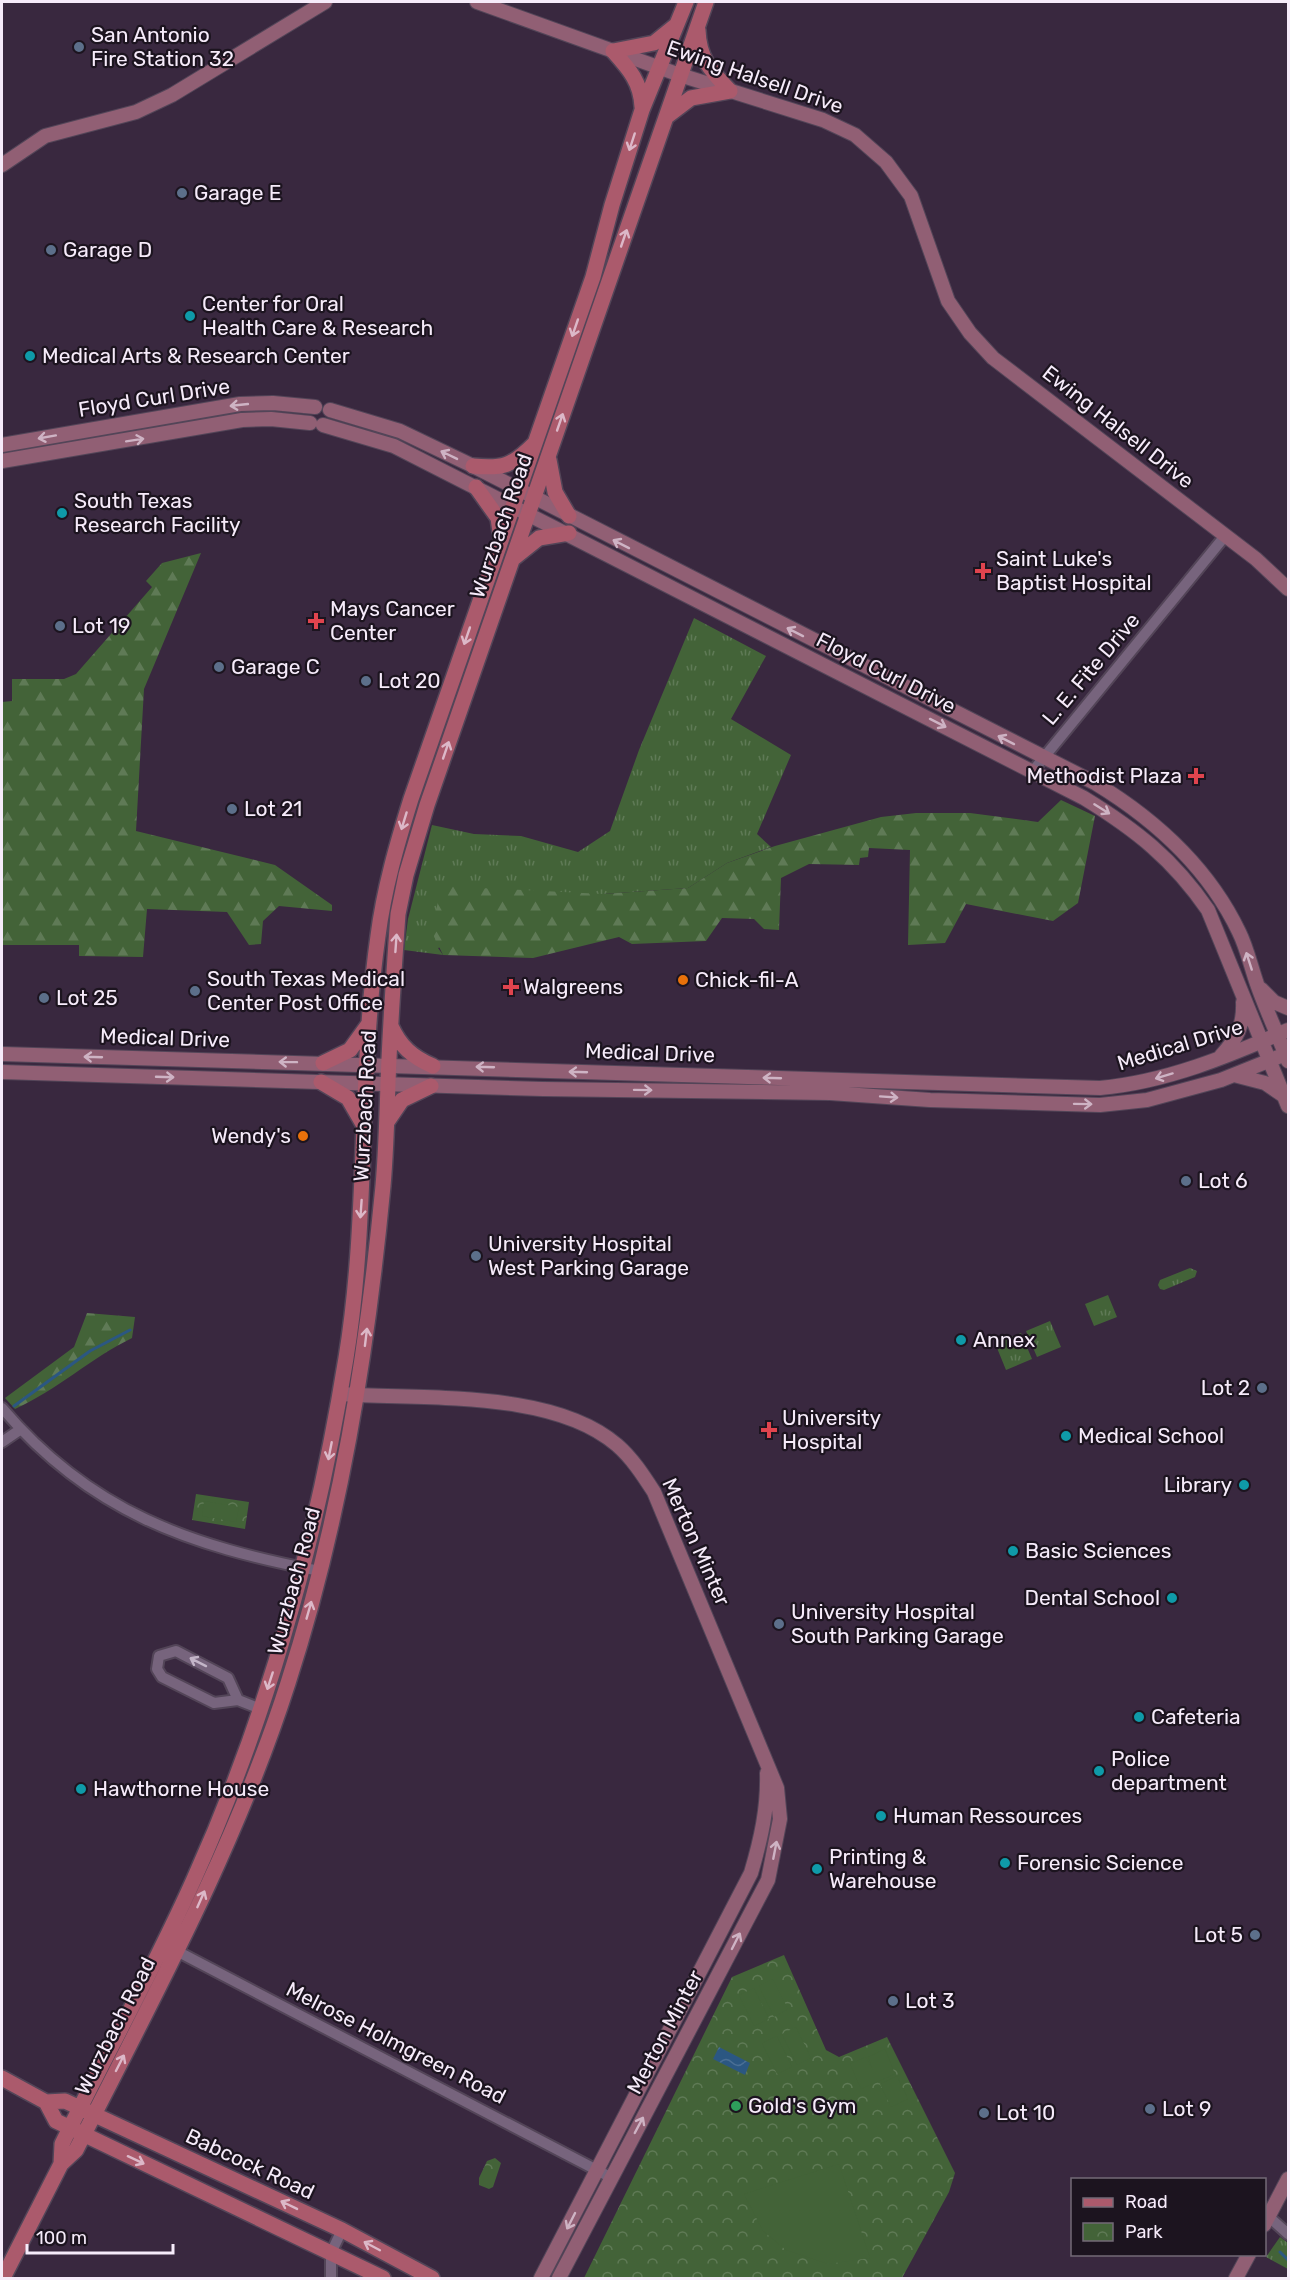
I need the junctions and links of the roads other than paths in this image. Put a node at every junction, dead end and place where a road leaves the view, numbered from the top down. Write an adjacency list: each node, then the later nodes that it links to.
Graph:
1 (323, 2): 13 (street)
2 (477, 2): 7 (street, Ewing Halsell Drive)
3 (686, 2): 5 (main road, Wurzbach Road)
4 (706, 2): 6 (main road, Wurzbach Road)
5 (679, 22): 7 (main road); 8 (main road, Wurzbach Road)
6 (698, 23): 9 (main road, Wurzbach Road); 10 (main road)
7 (613, 51): 8 (street, Ewing Halsell Drive); 11 (main road)
8 (660, 68): 9 (street, Ewing Halsell Drive); 11 (main road, Wurzbach Road)
9 (680, 75): 10 (street, Ewing Halsell Drive); 12 (main road, Wurzbach Road)
10 (730, 91): 12 (main road); 30 (street, Ewing Halsell Drive)
11 (642, 110): 19 (main road, Wurzbach Road, one-way to 19)
12 (666, 117): 22 (main road, Wurzbach Road, one-way to 12)
13 (2, 165)
14 (273, 403): 15 (street, Floyd Curl Drive); 17 (street); 18 (street, Floyd Curl Drive, one-way to 18)
15 (315, 407)
16 (330, 410): 24 (street, Floyd Curl Drive, one-way to 16)
17 (271, 419): 21 (street, Floyd Curl Drive, one-way to 17); 25 (street, Floyd Curl Drive)
18 (75, 432): 20 (street, Floyd Curl Drive, one-way to 20); 21 (street)
19 (536, 442): 24 (main road); 26 (main road, Wurzbach Road)
20 (2, 445)
21 (77, 449): 23 (street, Floyd Curl Drive)
22 (549, 453): 26 (main road, Wurzbach Road); 28 (main road)
23 (2, 461)
24 (473, 466): 26 (street, Floyd Curl Drive)
25 (476, 487): 27 (street, Floyd Curl Drive); 31 (main road)
26 (527, 494): 27 (main road, Wurzbach Road); 28 (street, Floyd Curl Drive)
27 (521, 510): 29 (street, Floyd Curl Drive); 31 (main road, Wurzbach Road); 32 (main road, Wurzbach Road)
28 (569, 516): 34 (street, Floyd Curl Drive, one-way to 28)
29 (569, 533): 32 (main road); 35 (street, Floyd Curl Drive, one-way to 35)
30 (1225, 536): 33 (street, Ewing Halsell Drive); 34 (street, L. E. Fite Drive)
31 (501, 542): 41 (main road, Wurzbach Road, one-way to 41)
32 (512, 560): 42 (main road, Wurzbach Road, one-way to 32)
33 (1288, 589)
34 (1042, 758): 35 (street, L. E. Fite Drive); 36 (street, Floyd Curl Drive)
35 (1032, 772): 37 (street, Floyd Curl Drive, one-way to 37)
36 (1149, 819): 37 (street); 38 (street, Floyd Curl Drive, one-way to 36)
37 (1137, 832): 39 (street, Floyd Curl Drive)
38 (1257, 986): 40 (street); 43 (street, Floyd Curl Drive)
39 (1243, 993): 44 (street, Floyd Curl Drive); 47 (street)
40 (1288, 1008)
41 (369, 1023): 49 (main road); 50 (main road, Wurzbach Road)
42 (390, 1025): 51 (main road, Wurzbach Road); 52 (main road)
43 (1283, 1032): 44 (street, Medical Drive); 46 (street, Floyd Curl Drive)
44 (1263, 1042): 47 (street, Medical Drive); 48 (street, Floyd Curl Drive)
45 (2, 1054): 49 (street, Medical Drive, one-way to 45)
46 (1288, 1056): 48 (street, Medical Drive)
47 (1220, 1058): 58 (street, Medical Drive, one-way to 58)
48 (1271, 1061): 54 (street, Medical Drive); 61 (street, Floyd Curl Drive)
49 (323, 1063): 50 (street, Medical Drive)
50 (367, 1064): 51 (street, Medical Drive); 56 (main road, Wurzbach Road)
51 (389, 1065): 52 (street, Medical Drive); 57 (main road, Wurzbach Road)
52 (433, 1066): 58 (street, Medical Drive, one-way to 52)
53 (2, 1071): 55 (street, Medical Drive, one-way to 55)
54 (1234, 1075): 60 (street, Medical Drive, one-way to 54); 61 (street)
55 (321, 1082): 56 (street, Medical Drive); 63 (main road)
56 (367, 1084): 57 (street, Medical Drive); 63 (main road, Wurzbach Road)
57 (388, 1085): 59 (street, Medical Drive); 62 (main road, Wurzbach Road)
58 (989, 1085): 60 (street)
59 (431, 1086): 60 (street, Medical Drive, one-way to 60); 62 (main road)
60 (988, 1101)
61 (1287, 1101)
62 (387, 1122): 65 (main road, Wurzbach Road, one-way to 62)
63 (365, 1129): 64 (main road, Wurzbach Road, one-way to 64)
64 (340, 1394): 65 (street, Merton Minter); 69 (main road, Wurzbach Road, one-way to 69)
65 (357, 1395): 70 (main road, Wurzbach Road); 73 (street, Merton Minter)
66 (2, 1408): 67 (street)
67 (21, 1429): 68 (street); 69 (street)
68 (2, 1442)
69 (304, 1568): 70 (street); 72 (main road, Wurzbach Road, one-way to 72)
70 (320, 1571): 75 (main road, Wurzbach Road, one-way to 70)
71 (238, 1700): 71 (street, one-way to 71); 72 (street)
72 (261, 1708): 74 (main road, Wurzbach Road)
73 (766, 1762): 80 (street, Merton Minter); 81 (street, Merton Minter, one-way to 73)
74 (162, 1944): 75 (street, Melrose Holmgreen Road); 78 (main road, Wurzbach Road)
75 (177, 1952): 78 (main road, Wurzbach Road, one-way to 75); 80 (street, Melrose Holmgreen Road)
76 (2, 2078): 77 (main road, Babcock Road)
77 (46, 2102): 78 (main road, Babcock Road); 79 (main road, Babcock Road)
78 (87, 2111): 79 (main road, Wurzbach Road); 84 (main road, Babcock Road, one-way to 78)
79 (76, 2131): 86 (main road, Babcock Road, one-way to 86); 88 (main road, Wurzbach Road)
80 (598, 2169): 81 (street, Melrose Holmgreen Road); 92 (street, Merton Minter, one-way to 92)
81 (612, 2178): 93 (street, Merton Minter)
82 (1288, 2179): 83 (street)
83 (1267, 2221): 85 (street)
84 (342, 2230): 86 (street); 91 (main road, Babcock Road, one-way to 84)
85 (1288, 2234)
86 (331, 2253): 89 (street); 90 (main road, Babcock Road)
87 (1248, 2256): 94 (street)
88 (3, 2278)
89 (331, 2278)
90 (383, 2278)
91 (432, 2278)
92 (541, 2278)
93 (559, 2278)
94 (1236, 2278)

